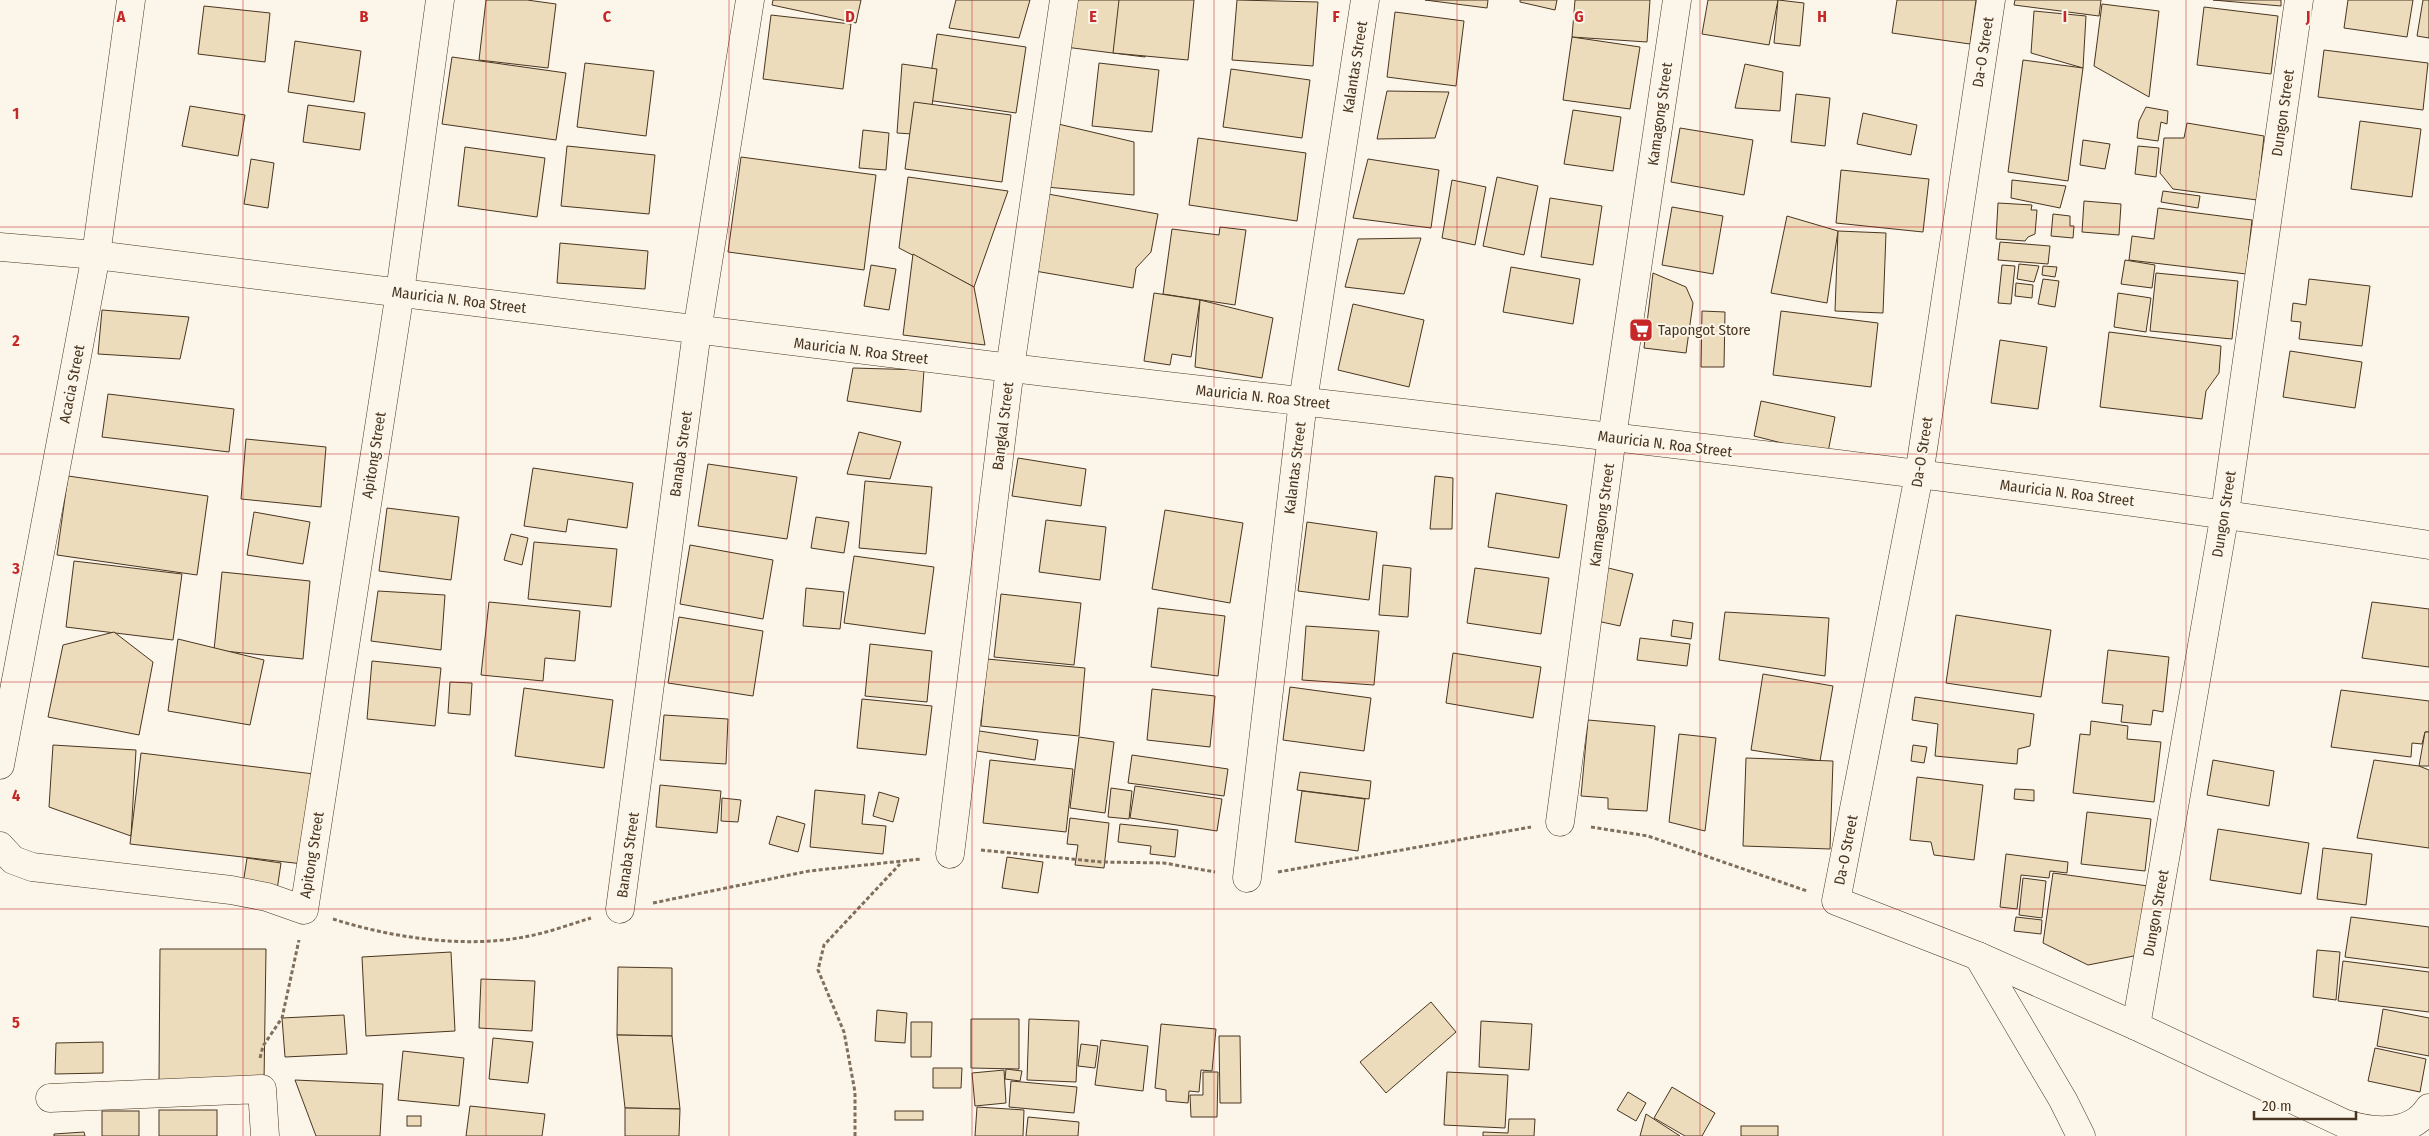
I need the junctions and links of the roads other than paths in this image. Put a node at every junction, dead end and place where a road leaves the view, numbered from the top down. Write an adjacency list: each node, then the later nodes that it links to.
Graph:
1 (131, 0): 10 (street, Acacia Street)
2 (440, 0): 11 (street, Apitong Street)
3 (750, 0): 12 (street, Banaba Street)
4 (1064, 0): 13 (street, Bangkal Street)
5 (1365, 0): 14 (street, Kalantas Street)
6 (1677, 0): 15 (street, Kamagong Street)
7 (1991, 0): 16 (street, Da-O Street)
8 (2299, 0): 17 (street, Dungon Street)
9 (0, 247): 10 (street, Mauricia N. Roa Street)
10 (96, 255): 11 (street, Mauricia N. Roa Street); 19 (street, Acacia Street)
11 (400, 292): 12 (street, Mauricia N. Roa Street); 21 (street, Apitong Street)
12 (697, 331): 13 (street, Mauricia N. Roa Street); 24 (street, Banaba Street)
13 (1010, 368): 14 (street, Mauricia N. Roa Street); 22 (street, Bangkal Street)
14 (1303, 401): 15 (street, Mauricia N. Roa Street); 23 (street, Kalantas Street)
15 (1612, 437): 16 (street, Mauricia N. Roa Street); 20 (street, Kamagong Street)
16 (1919, 475): 17 (street, Mauricia N. Roa Street); 25 (street, Da-O Street)
17 (2225, 513): 18 (street, Mauricia N. Roa Street); 26 (street, Dungon Street)
18 (2429, 544)
19 (0, 765)
20 (1560, 822)
21 (0, 846)
22 (950, 854)
23 (1247, 878)
24 (620, 909)
25 (1978, 956): 26 (street); 30 (street)
26 (2136, 1026): 28 (street)
27 (50, 1098): 29 (street)
28 (2429, 1108)
29 (265, 1136)
30 (2081, 1136)

